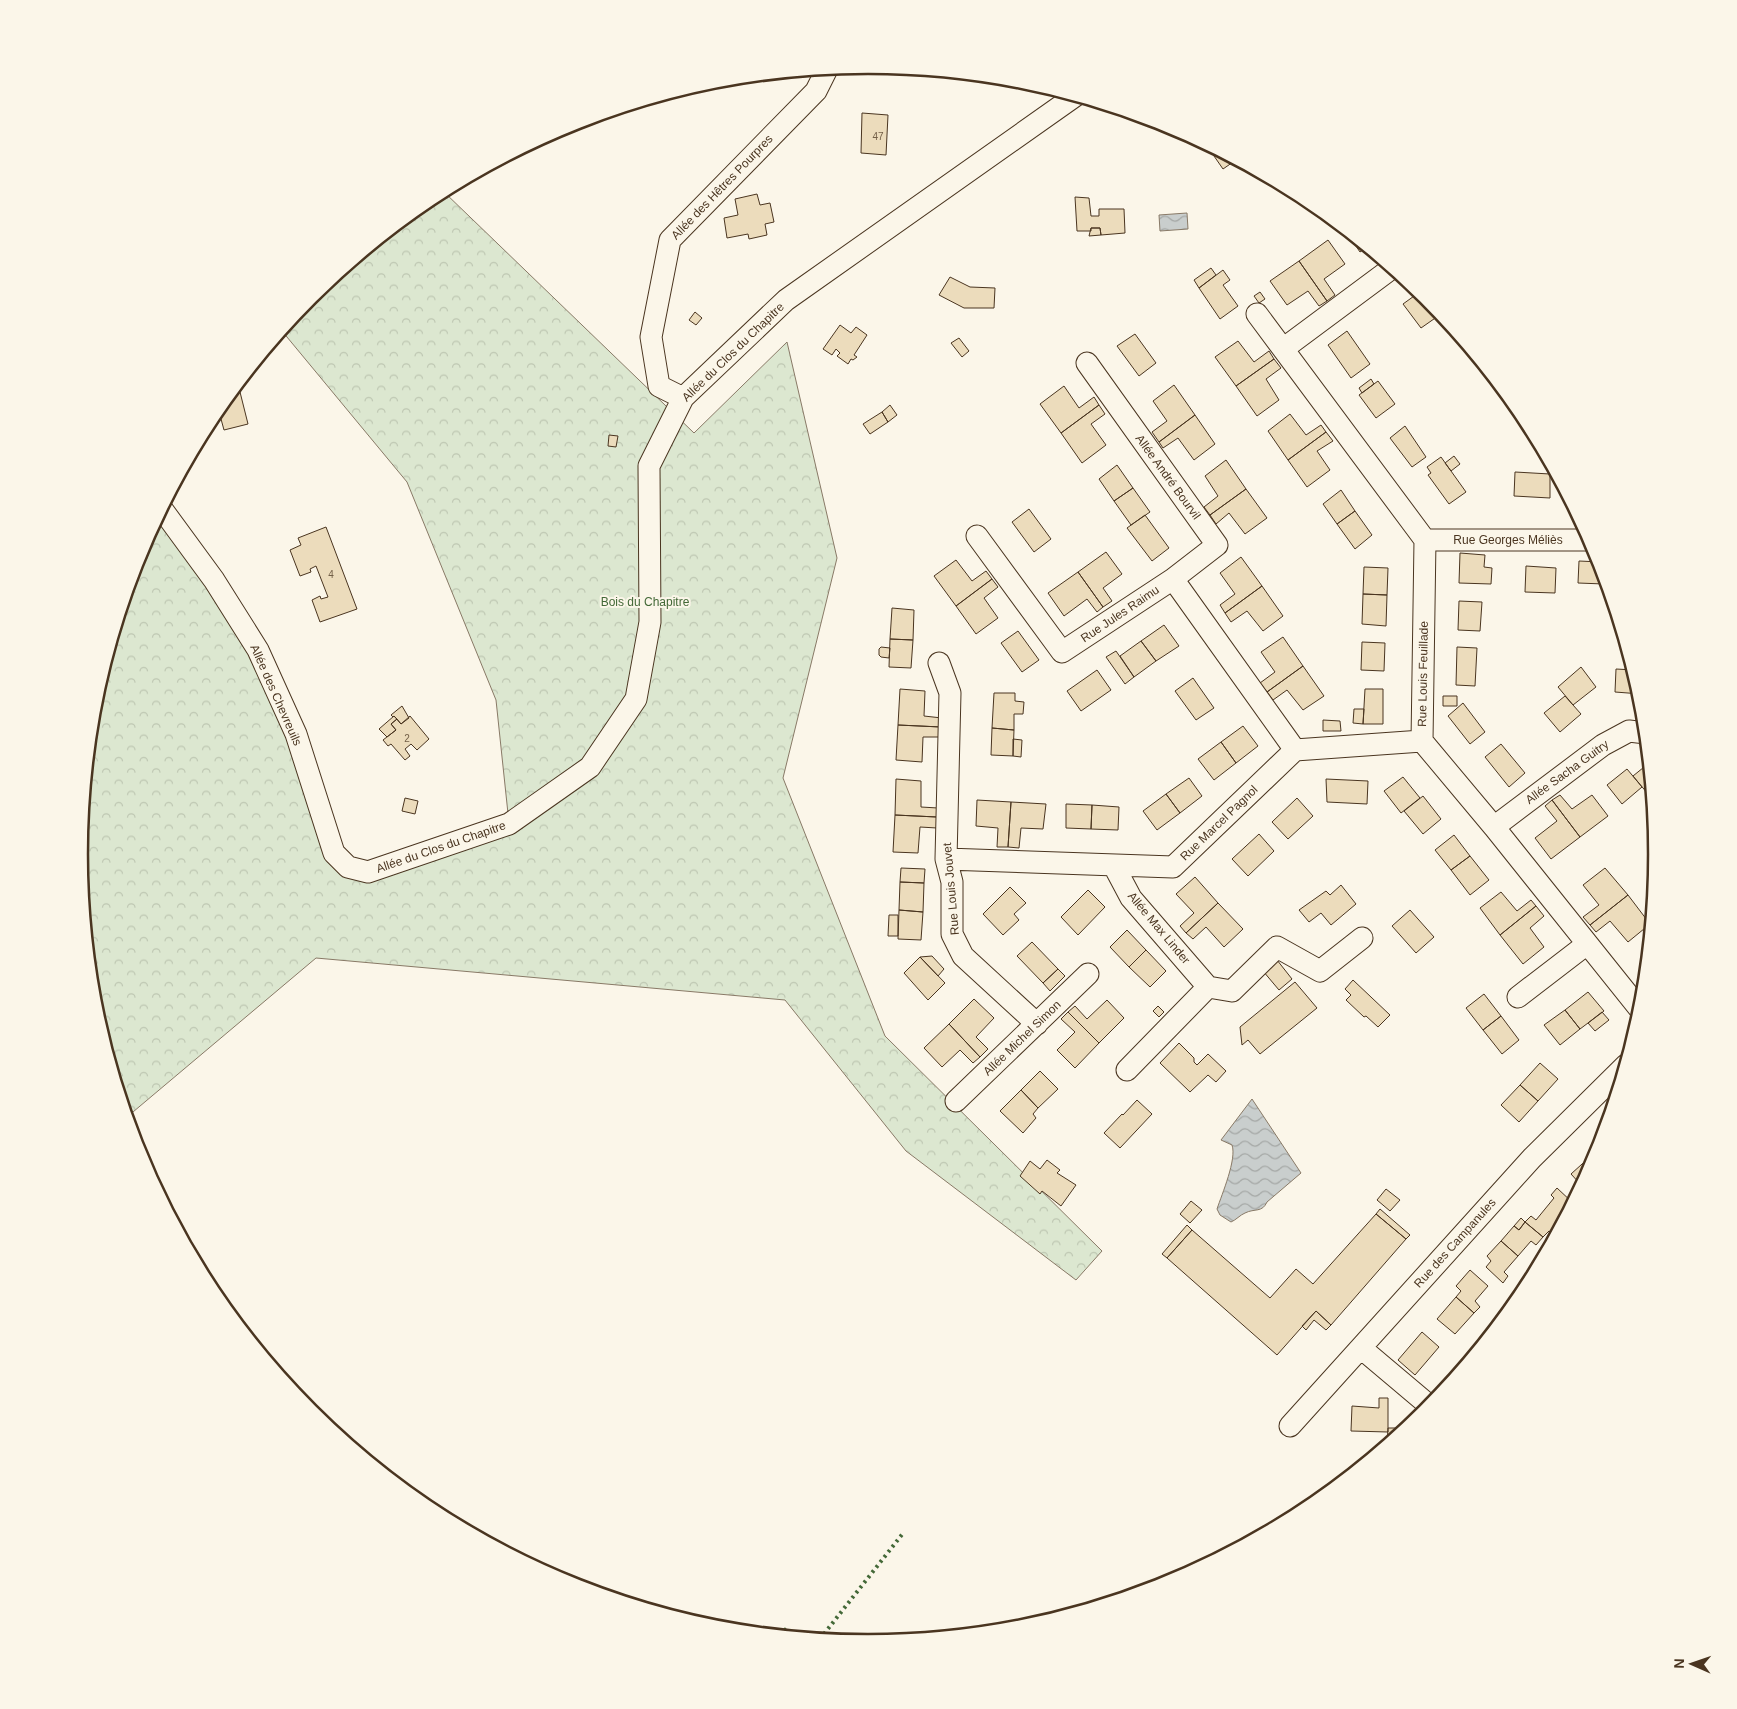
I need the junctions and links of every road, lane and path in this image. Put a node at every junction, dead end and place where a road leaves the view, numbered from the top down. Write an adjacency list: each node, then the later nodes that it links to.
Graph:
1 (824, 75): 7 (street, Allée des Hêtres Pourpres)
2 (1070, 100): 7 (street, Allée du Clos du Chapitre)
3 (1387, 272): 5 (street)
4 (1257, 314): 5 (street)
5 (1283, 349): 10 (street)
6 (1087, 363): 12 (street, Allée André Bourvil)
7 (683, 398): 20 (street, Allée du Clos du Chapitre)
8 (166, 514): 20 (street, Allée des Chevreuils)
9 (977, 536): 12 (street, Rue Jules Raimu)
10 (1425, 540): 11 (street, Rue Georges Méliès); 15 (street, Rue Louis Feuillade)
11 (1583, 540)
12 (1173, 579): 16 (street, Rue Jules Raimu)
13 (939, 663): 18 (street, Rue Louis Jouvet)
14 (1639, 732): 17 (street, Allée Sacha Guitry)
15 (1422, 741): 16 (street); 17 (street, Rue Louis Feuillade)
16 (1295, 750): 19 (street, Rue Marcel Pagnol)
17 (1494, 827): 22 (street, Rue Louis Feuillade)
18 (946, 859): 19 (street, Rue Marcel Pagnol); 27 (street, Rue Louis Jouvet)
19 (1114, 866): 24 (street, Allée Max Linder)
20 (348, 867)
21 (1362, 938): 24 (street)
22 (1587, 944): 25 (street); 26 (street, Rue Louis Feuillade)
23 (1088, 974): 27 (street, Allée Michel Simon)
24 (1208, 987): 28 (street)
25 (1518, 997)
26 (1635, 1003)
27 (1037, 1024): 30 (street, Allée Michel Simon)
28 (1127, 1070)
29 (1618, 1073): 31 (street, Rue des Campanules)
30 (956, 1101)
31 (1361, 1348): 32 (street); 33 (street, Rue des Campanules)
32 (1425, 1402)
33 (1290, 1426)

